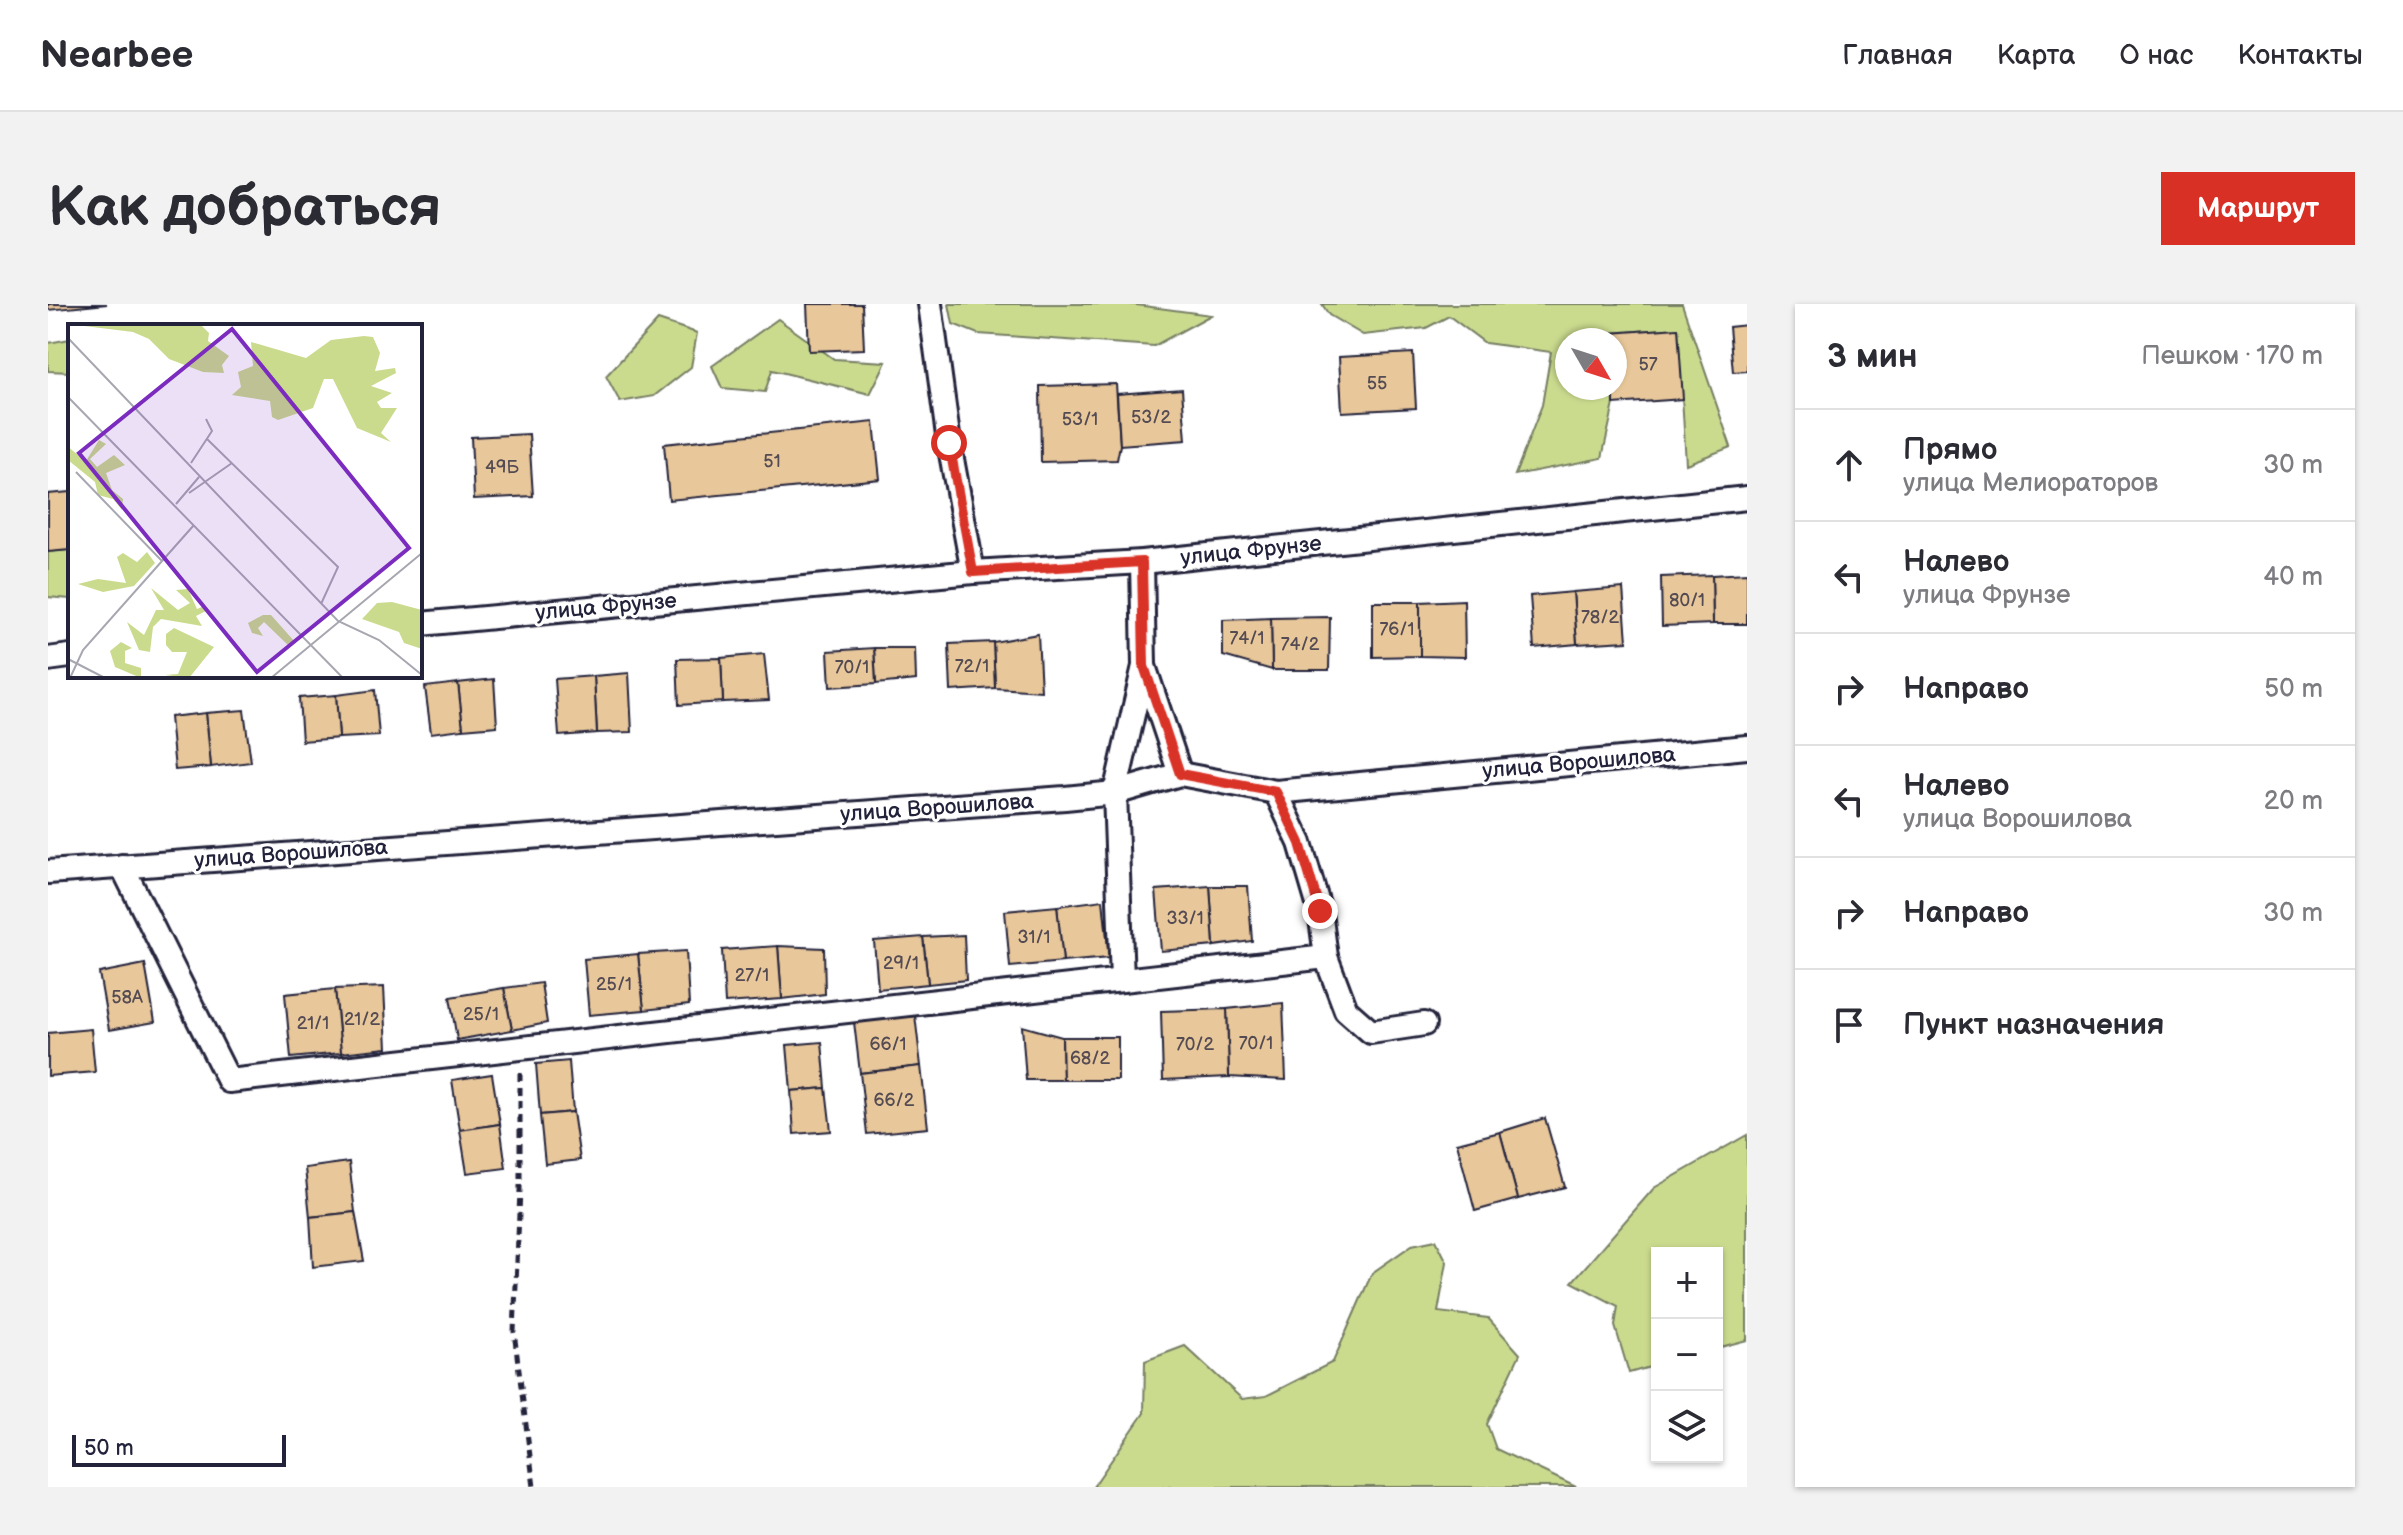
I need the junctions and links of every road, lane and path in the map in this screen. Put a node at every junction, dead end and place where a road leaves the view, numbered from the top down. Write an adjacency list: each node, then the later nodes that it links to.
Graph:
1 (930, 304): 4 (street)
2 (1747, 498): 3 (street, улица Фрунзе)
3 (1142, 562): 4 (street, улица Фрунзе); 8 (street)
4 (973, 572): 5 (street, улица Фрунзе)
5 (422, 624)
6 (68, 656): 7 (street)
7 (48, 659)
8 (1144, 666): 10 (street); 12 (street)
9 (1747, 747): 11 (street, улица Ворошилова)
10 (1180, 774): 11 (street, улица Ворошилова); 12 (street, улица Ворошилова)
11 (1276, 792): 15 (street)
12 (1115, 793): 13 (street, улица Ворошилова); 16 (street)
13 (122, 866): 14 (street, улица Ворошилова); 18 (street)
14 (48, 872)
15 (1326, 957): 16 (street); 17 (street)
16 (1122, 980): 18 (street)
17 (1424, 1024)
18 (520, 1048): 19 (path)
19 (534, 1487)

